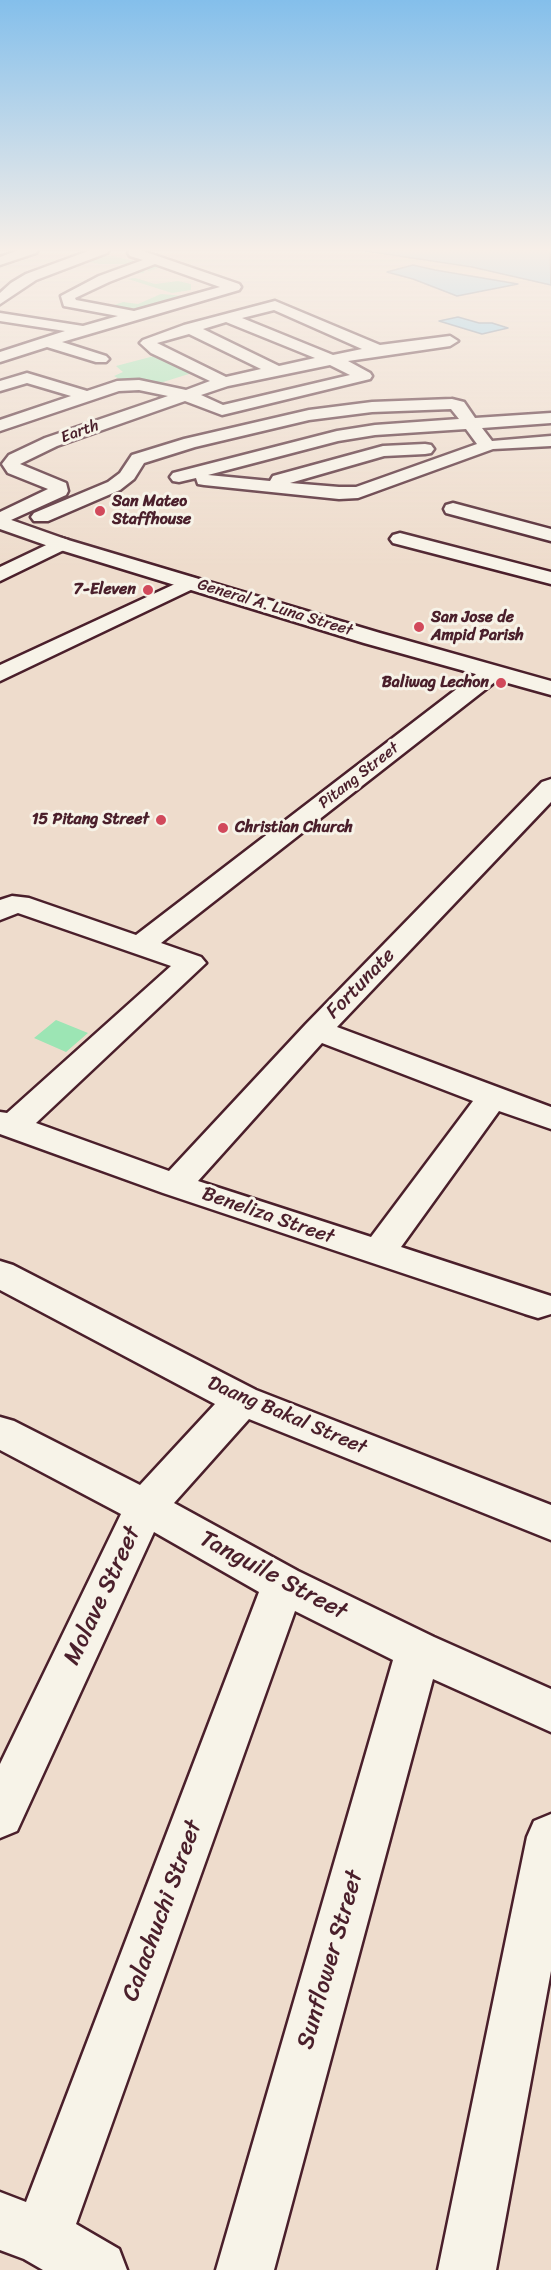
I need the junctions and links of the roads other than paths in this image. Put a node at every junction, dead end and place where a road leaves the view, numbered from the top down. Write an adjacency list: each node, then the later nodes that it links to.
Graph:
1 (91, 356): 6 (street)
2 (169, 356): 9 (street)
3 (246, 356): 8 (street)
4 (318, 356): 7 (street)
5 (352, 356): 7 (street, Earth)
6 (101, 359)
7 (330, 361): 8 (street, Earth); 10 (street)
8 (277, 371): 9 (street, Earth)
9 (224, 382): 10 (street, Earth)
10 (183, 394): 12 (street); 18 (street, Earth)
11 (7, 395): 12 (street); 13 (street)
12 (87, 396): 13 (street)
13 (47, 409): 16 (street)
14 (551, 418): 15 (street)
15 (470, 424): 19 (street); 20 (street); 21 (street)
16 (0, 425): 18 (street)
17 (551, 441): 19 (street)
18 (51, 442): 24 (street, Earth)
19 (487, 446): 22 (street); 22 (street)
20 (128, 475): 21 (street); 24 (street)
21 (178, 477): 22 (street)
22 (263, 484)
23 (453, 509): 25 (street)
24 (5, 522): 27 (street, General A. Luna Street)
25 (551, 535)
26 (400, 539): 29 (street)
27 (61, 543): 28 (street); 30 (street, General A. Luna Street)
28 (0, 575)
29 (551, 578)
30 (190, 583): 31 (street, General A. Luna Street); 32 (street)
31 (492, 673): 33 (street, General A. Luna Street); 36 (street, Pitang Street)
32 (0, 674)
33 (551, 688)
34 (551, 787): 37 (street, Fortunate)
35 (0, 912): 36 (street)
36 (141, 945): 40 (street)
37 (317, 1030): 38 (street); 41 (street, Fortunate)
38 (493, 1096): 39 (street); 42 (street)
39 (551, 1119)
40 (6, 1124): 41 (street, Beneliza Street)
41 (175, 1185): 42 (street, Beneliza Street)
42 (378, 1253): 44 (street, Beneliza Street)
43 (0, 1274): 45 (street, Daang Bakal Street)
44 (538, 1305)
45 (242, 1400): 47 (street, Molave Street); 48 (street, Daang Bakal Street)
46 (3, 1441): 47 (street, Tanguile Street)
47 (146, 1507): 49 (street, Tanguile Street); 52 (street, Molave Street)
48 (551, 1523)
49 (283, 1584): 50 (street, Tanguile Street); 54 (street, Calachuchi Street)
50 (418, 1651): 51 (street, Tanguile Street); 56 (street, Sunflower Street)
51 (551, 1711)
52 (0, 1815)
53 (551, 1837): 57 (street)
54 (21, 2229): 55 (street)
55 (98, 2270)
56 (245, 2270)
57 (467, 2270)

